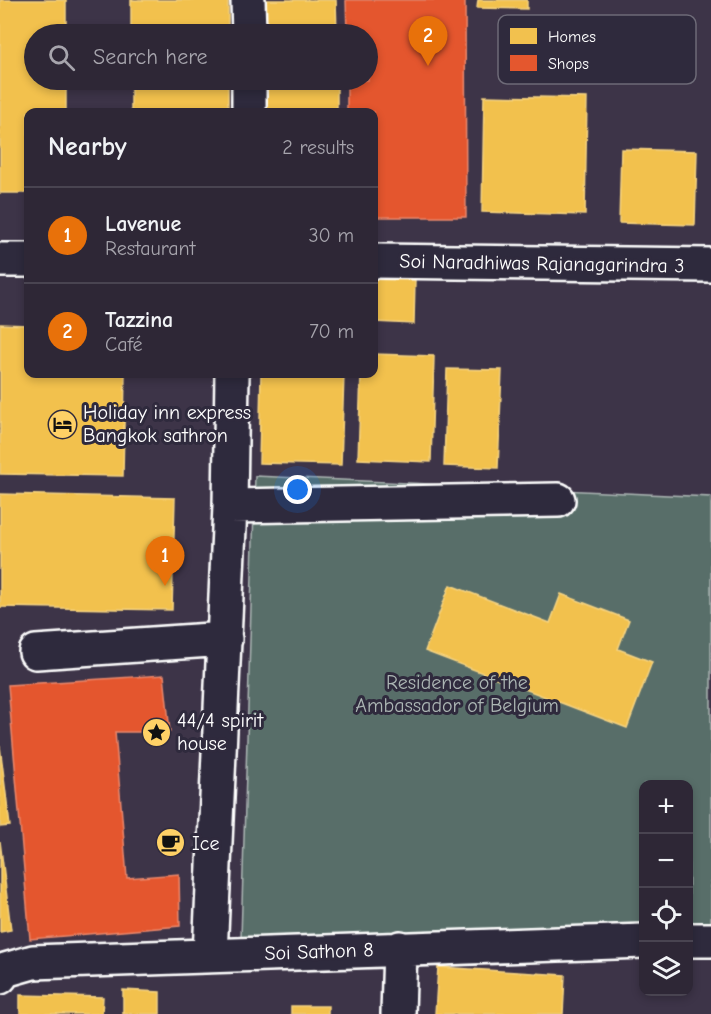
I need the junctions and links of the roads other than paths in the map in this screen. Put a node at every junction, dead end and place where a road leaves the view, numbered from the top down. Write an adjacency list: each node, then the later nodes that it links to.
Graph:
1 (248, 0): 2 (street)
2 (249, 24)
3 (249, 90): 4 (street)
4 (249, 108)
5 (0, 260): 6 (street)
6 (24, 260)
7 (378, 261): 8 (street, Soi Naradhiwas Rajanagarindra 3)
8 (711, 265)
9 (232, 378): 11 (street)
10 (558, 500): 11 (street)
11 (230, 506): 12 (street)
12 (225, 639): 13 (street); 18 (street)
13 (36, 651)
14 (693, 940): 15 (street)
15 (711, 940)
16 (639, 941): 17 (street, Soi Sathon 8)
17 (400, 948): 18 (street, Soi Sathon 8); 20 (street)
18 (210, 955): 19 (street, Soi Sathon 8)
19 (0, 977)
20 (398, 1014)

